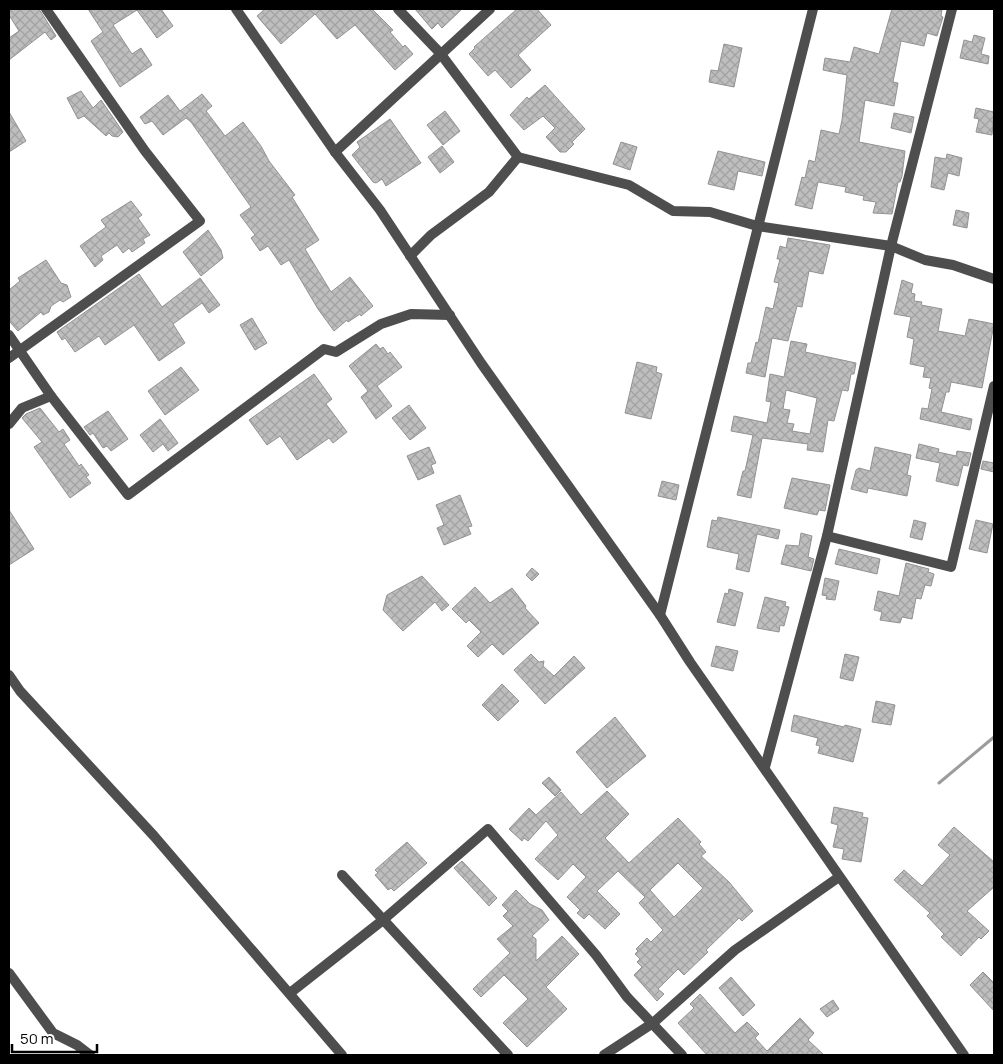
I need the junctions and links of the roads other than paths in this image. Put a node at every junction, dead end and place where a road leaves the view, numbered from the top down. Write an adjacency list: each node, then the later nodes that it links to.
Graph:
1 (46, 9): 16 (street)
2 (236, 9): 8 (street)
3 (398, 9): 7 (street)
4 (490, 9): 7 (street)
5 (814, 9): 10 (street)
6 (952, 9): 11 (street)
7 (440, 53): 8 (street); 9 (street)
8 (335, 152): 12 (street)
9 (518, 157): 10 (street); 12 (street)
10 (757, 226): 11 (street); 22 (street)
11 (891, 246): 13 (street); 21 (street)
12 (410, 256): 14 (street)
13 (994, 279)
14 (450, 315): 19 (street); 22 (street)
15 (9, 335): 16 (street)
16 (19, 349): 17 (street); 19 (street)
17 (9, 358)
18 (994, 386): 21 (street)
19 (51, 396): 20 (street)
20 (9, 424)
21 (827, 536): 24 (street)
22 (660, 615): 24 (street)
23 (9, 675): 29 (street)
24 (765, 767): 26 (street)
25 (342, 875): 27 (street)
26 (839, 877): 30 (street); 36 (street)
27 (383, 920): 29 (street); 30 (street); 33 (street)
28 (9, 973): 31 (street)
29 (290, 993): 32 (street)
30 (653, 1023): 34 (street); 35 (street)
31 (90, 1055)
32 (342, 1055)
33 (508, 1055)
34 (604, 1055)
35 (682, 1055)
36 (964, 1055)

